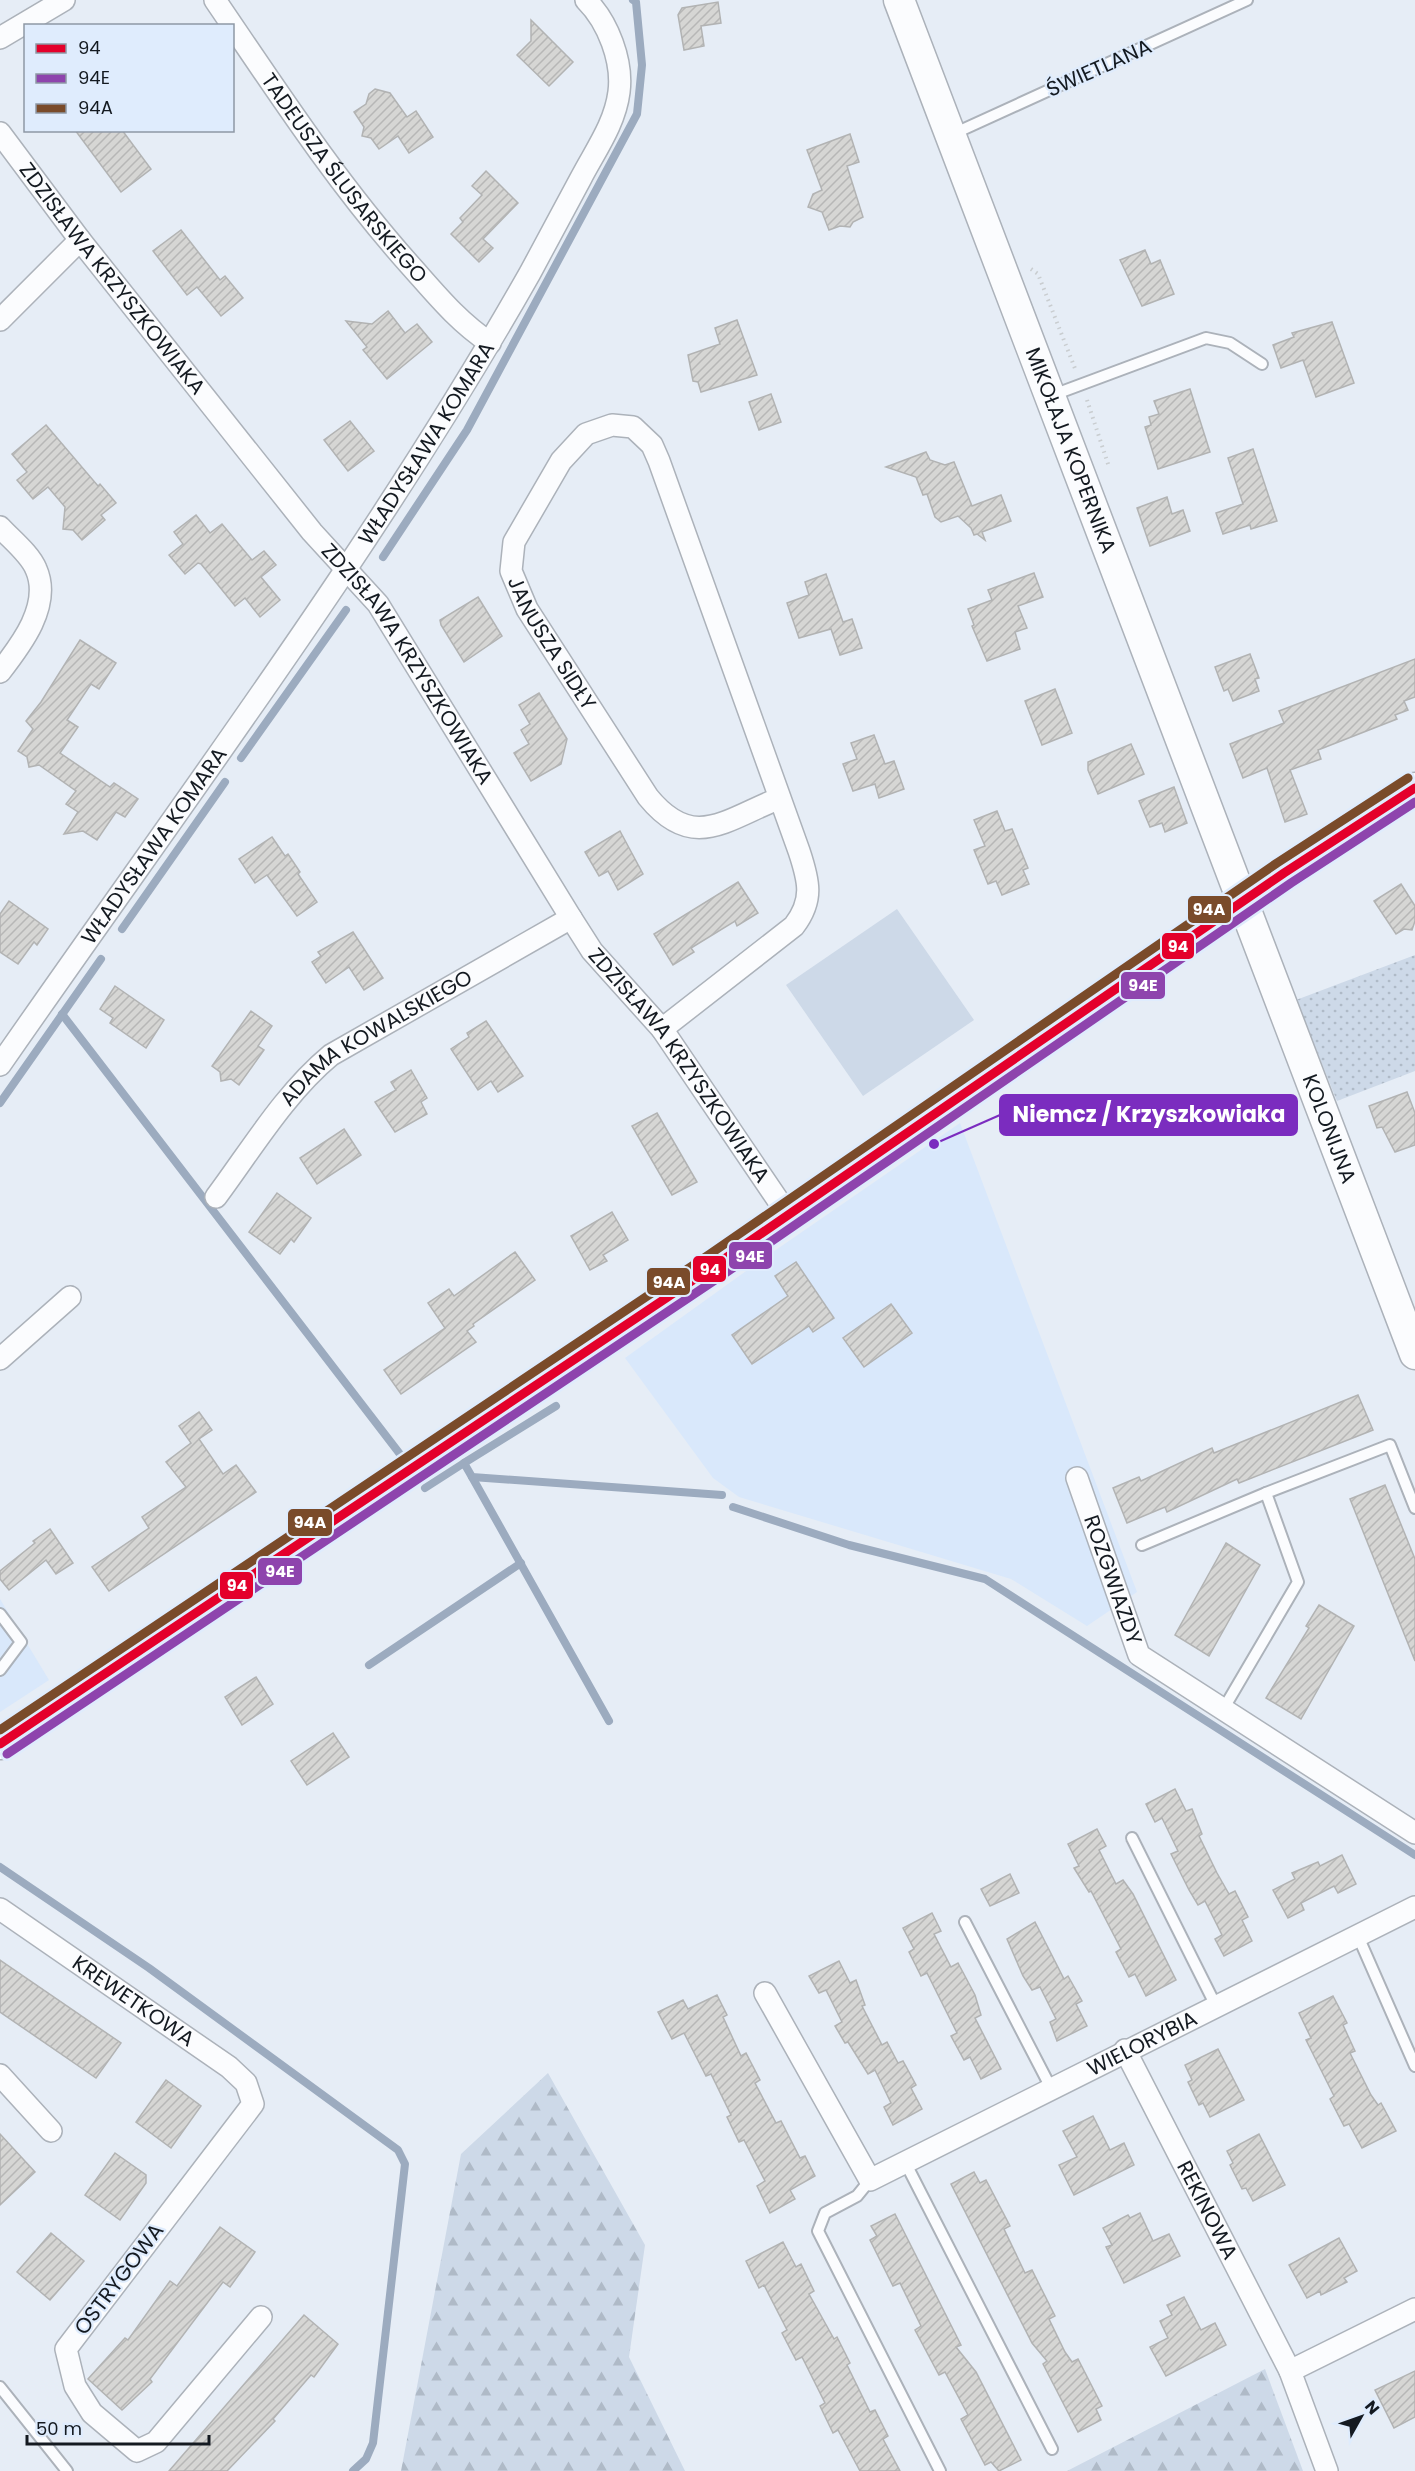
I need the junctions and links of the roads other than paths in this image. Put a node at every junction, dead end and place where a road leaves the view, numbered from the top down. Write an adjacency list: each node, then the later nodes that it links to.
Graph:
1 (64, 0): 8 (street)
2 (216, 0): 6 (street, TADEUSZA ŚLUSARSKIEGO)
3 (586, 0): 13 (street, WŁADYSŁAWA KOMARA)
4 (899, 0): 10 (street, MIKOŁAJA KOPERNIKA)
5 (1247, 0): 10 (lane, ŚWIETLANA)
6 (232, 24)
7 (234, 27): 13 (street, TADEUSZA ŚLUSARSKIEGO)
8 (0, 38)
9 (0, 133): 11 (street, ZDZISŁAWA KRZYSZKOWIAKA)
10 (951, 135): 15 (street, MIKOŁAJA KOPERNIKA)
11 (80, 240): 12 (street); 17 (street, ZDZISŁAWA KRZYSZKOWIAKA)
12 (0, 320)
13 (490, 343): 17 (street, WŁADYSŁAWA KOMARA)
14 (1262, 364): 15 (lane)
15 (1050, 396): 21 (street, MIKOŁAJA KOPERNIKA)
16 (0, 527): 18 (street)
17 (346, 568): 22 (street, ZDZISŁAWA KRZYSZKOWIAKA); 24 (street, WŁADYSŁAWA KOMARA)
18 (0, 672)
19 (1415, 788): 21 (street)
20 (780, 798): 20 (street, JANUSZA SIDŁY); 23 (street, JANUSZA SIDŁY)
21 (1242, 901): 26 (street); 28 (street, KOLONIJNA)
22 (571, 918): 23 (street, ZDZISŁAWA KRZYSZKOWIAKA); 25 (street, ADAMA KOWALSKIEGO)
23 (662, 1029): 26 (street, ZDZISŁAWA KRZYSZKOWIAKA)
24 (0, 1065)
25 (216, 1197)
26 (788, 1215): 37 (street)
27 (70, 1297): 29 (street)
28 (1415, 1354)
29 (0, 1359)
30 (1077, 1478): 36 (street, ROZGWIAZDY)
31 (1266, 1493): 32 (lane); 33 (lane); 36 (lane)
32 (1415, 1508)
33 (1142, 1545)
34 (0, 1614): 35 (lane)
35 (0, 1670)
36 (1224, 1708): 38 (street, ROZGWIAZDY)
37 (0, 1744)
38 (1415, 1833)
39 (1132, 1838): 45 (lane)
40 (1415, 1907): 43 (street, WIELORYBIA)
41 (2, 1916): 50 (street, KREWETKOWA)
42 (965, 1923): 49 (lane)
43 (1357, 1934): 45 (street, WIELORYBIA); 47 (lane)
44 (765, 1993): 53 (street)
45 (1215, 2006): 46 (street, WIELORYBIA)
46 (1125, 2050): 49 (street, WIELORYBIA); 56 (street, REKINOWA)
47 (1415, 2066)
48 (0, 2075): 51 (street)
49 (1051, 2088): 52 (street, WIELORYBIA)
50 (253, 2104): 55 (street, OSTRYGOWA)
51 (51, 2131)
52 (905, 2162): 53 (street, WIELORYBIA); 58 (lane)
53 (870, 2180): 60 (lane)
54 (1415, 2309): 56 (street)
55 (261, 2317)
56 (1290, 2371): 61 (street, REKINOWA)
57 (0, 2387): 59 (lane)
58 (1052, 2449)
59 (67, 2471)
60 (940, 2471)
61 (1327, 2471)

